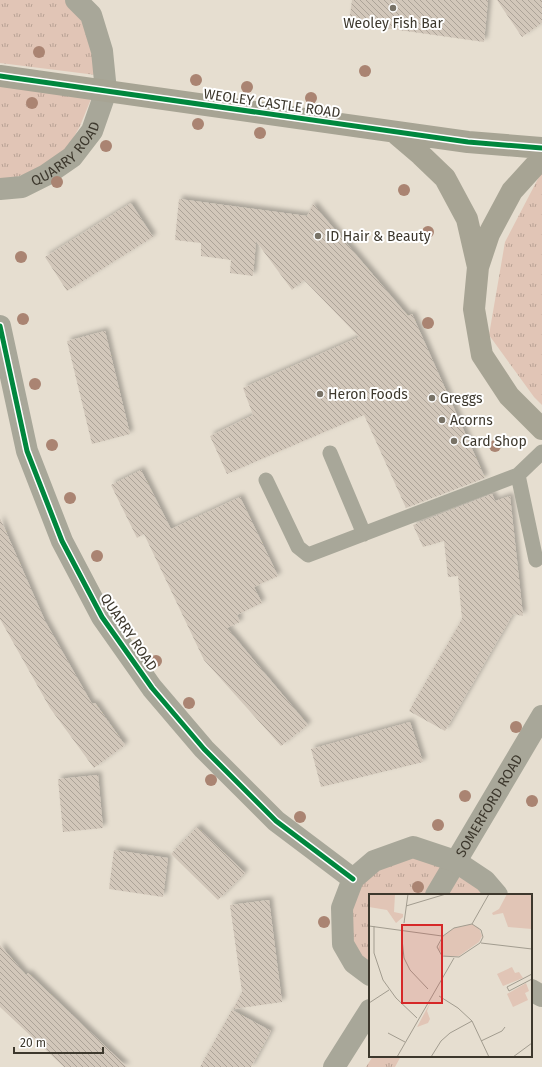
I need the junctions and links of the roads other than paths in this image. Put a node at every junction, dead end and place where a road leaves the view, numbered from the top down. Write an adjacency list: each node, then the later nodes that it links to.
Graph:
1 (76, 0): 3 (street)
2 (0, 76): 3 (street, WEOLEY CASTLE ROAD)
3 (106, 91): 4 (street, WEOLEY CASTLE ROAD); 7 (street, QUARRY ROAD)
4 (394, 132): 5 (street, WEOLEY CASTLE ROAD); 8 (street)
5 (542, 148)
6 (542, 158): 8 (street)
7 (0, 190)
8 (478, 268): 10 (street)
9 (0, 326): 19 (street, QUARRY ROAD)
10 (542, 429)
11 (330, 452): 15 (lane)
12 (542, 452): 13 (lane)
13 (518, 475): 15 (lane); 16 (lane)
14 (266, 480): 15 (lane)
15 (364, 534)
16 (536, 560)
17 (542, 716): 18 (street, SOMERFORD ROAD)
18 (455, 861): 19 (street); 20 (street, SOMERFORD ROAD); 21 (street)
19 (353, 879): 22 (street)
20 (437, 894)
21 (496, 894)
22 (369, 974)
23 (532, 991): 24 (street)
24 (542, 996)
25 (369, 1012): 26 (street)
26 (334, 1067)

